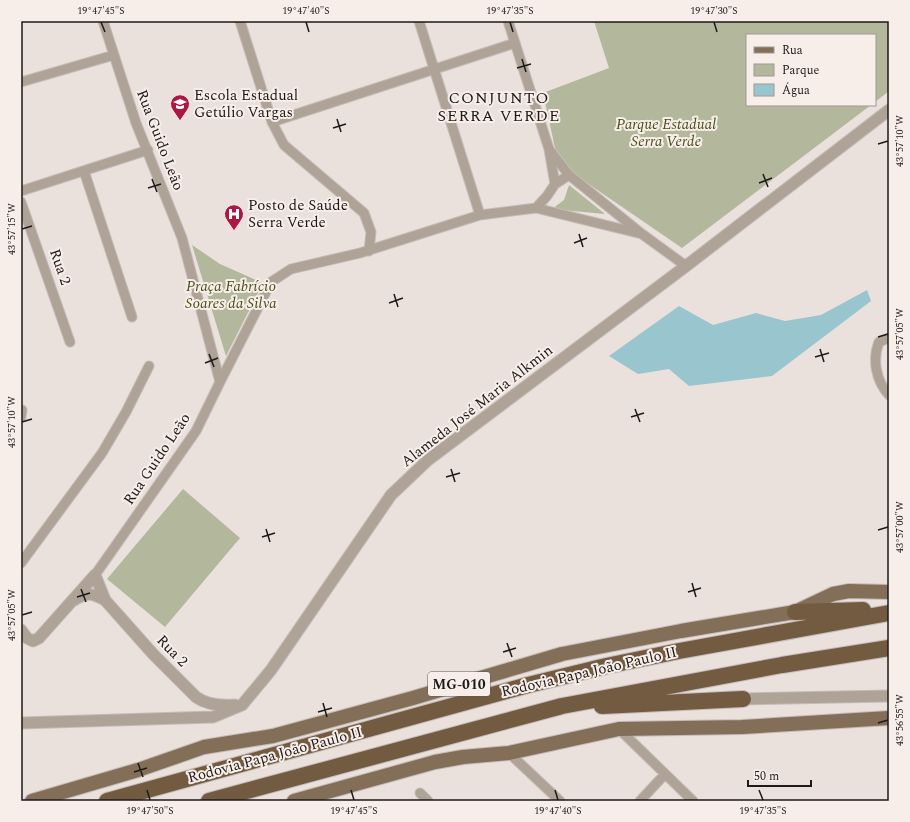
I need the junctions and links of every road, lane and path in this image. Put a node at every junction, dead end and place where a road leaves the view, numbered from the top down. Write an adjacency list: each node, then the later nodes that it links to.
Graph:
1 (103, 21): 6 (street, Rua Guido Leão)
2 (240, 21): 10 (street)
3 (419, 21): 7 (street)
4 (508, 21): 5 (street)
5 (515, 43): 7 (street); 11 (street)
6 (114, 55): 8 (street); 12 (street, Rua Guido Leão)
7 (434, 69): 10 (street); 20 (street)
8 (21, 82)
9 (889, 110): 24 (street, Alameda José Maria Alkmin)
10 (272, 122): 23 (street)
11 (549, 149): 14 (street); 15 (street)
12 (148, 150): 13 (street); 29 (street, Rua Guido Leão)
13 (84, 170): 16 (street); 25 (street)
14 (569, 175): 15 (street); 19 (street)
15 (555, 184): 18 (street)
16 (21, 191)
17 (21, 202): 27 (street, Rua 2)
18 (536, 208): 20 (street); 21 (street)
19 (613, 210): 21 (street); 22 (street)
20 (480, 215): 23 (street)
21 (602, 223): 22 (street)
22 (642, 234): 24 (street)
23 (369, 251): 29 (street)
24 (686, 266): 44 (street, Alameda José Maria Alkmin)
25 (132, 317)
26 (889, 338): 30 (street)
27 (70, 342)
28 (149, 366): 31 (street)
29 (220, 382): 32 (street, Rua Guido Leão)
30 (889, 395)
31 (21, 563)
32 (95, 575): 34 (street, Rua 2); 35 (street, Rua Guido Leão)
33 (889, 592): 37 (main road, MG-010)
34 (105, 600): 35 (street); 42 (street, Rua 2)
35 (72, 601): 39 (street, Rua Guido Leão)
36 (889, 609): 37 (highway)
37 (795, 612): 53 (main road, MG-010)
38 (889, 613): 54 (highway, Rodovia Papa João Paulo II / MG-010)
39 (21, 630)
40 (889, 648): 45 (highway, Rodovia Papa João Paulo II)
41 (889, 696): 43 (street)
42 (196, 697): 44 (street); 47 (street)
43 (743, 699): 45 (highway)
44 (242, 705): 47 (street, Alameda José Maria Alkmin)
45 (562, 706): 55 (highway, Rodovia Papa João Paulo II)
46 (889, 718): 49 (main road)
47 (178, 719): 48 (street, Alameda José Maria Alkmin)
48 (21, 723)
49 (619, 729): 50 (main road); 51 (street)
50 (510, 753): 56 (main road); 58 (street)
51 (665, 774): 59 (street); 60 (street)
52 (420, 793): 57 (street)
53 (32, 801)
54 (107, 801)
55 (209, 801)
56 (294, 801)
57 (428, 801)
58 (560, 801)
59 (640, 801)
60 (693, 801)

